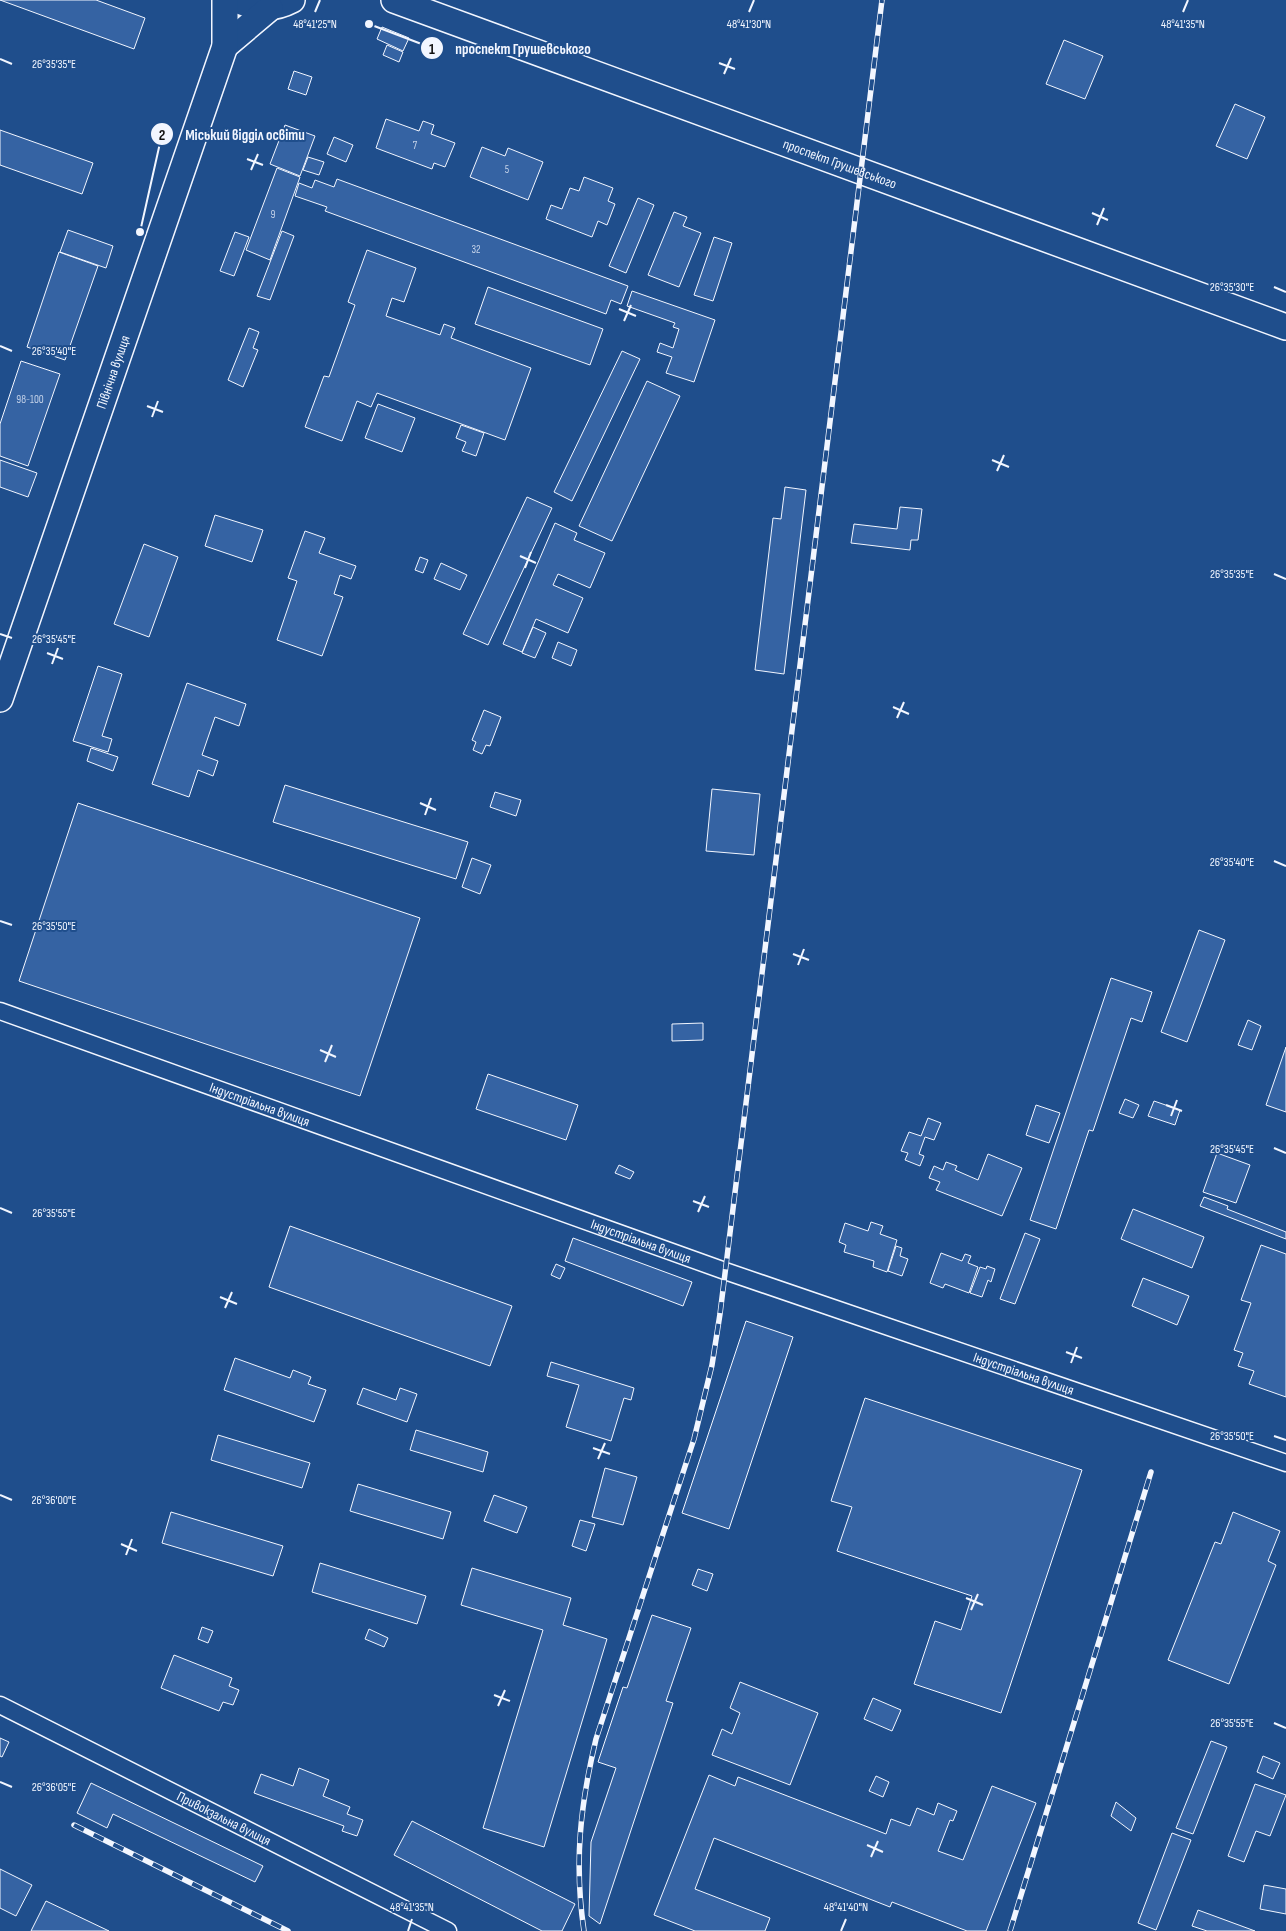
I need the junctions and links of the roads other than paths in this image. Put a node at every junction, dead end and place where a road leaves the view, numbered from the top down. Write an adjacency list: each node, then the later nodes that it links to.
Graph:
1 (225, 0): 5 (main road, Північна вулиця)
2 (237, 0): 4 (main road)
3 (394, 0): 6 (main road, проспект Грушевського)
4 (281, 4): 5 (main road)
5 (225, 46): 7 (main road, Північна вулиця)
6 (1286, 327)
7 (0, 699)
8 (0, 1011): 9 (street, Індустріальна вулиця)
9 (1286, 1463)
10 (0, 1706): 11 (street, Привокзальна вулиця)
11 (448, 1931)

